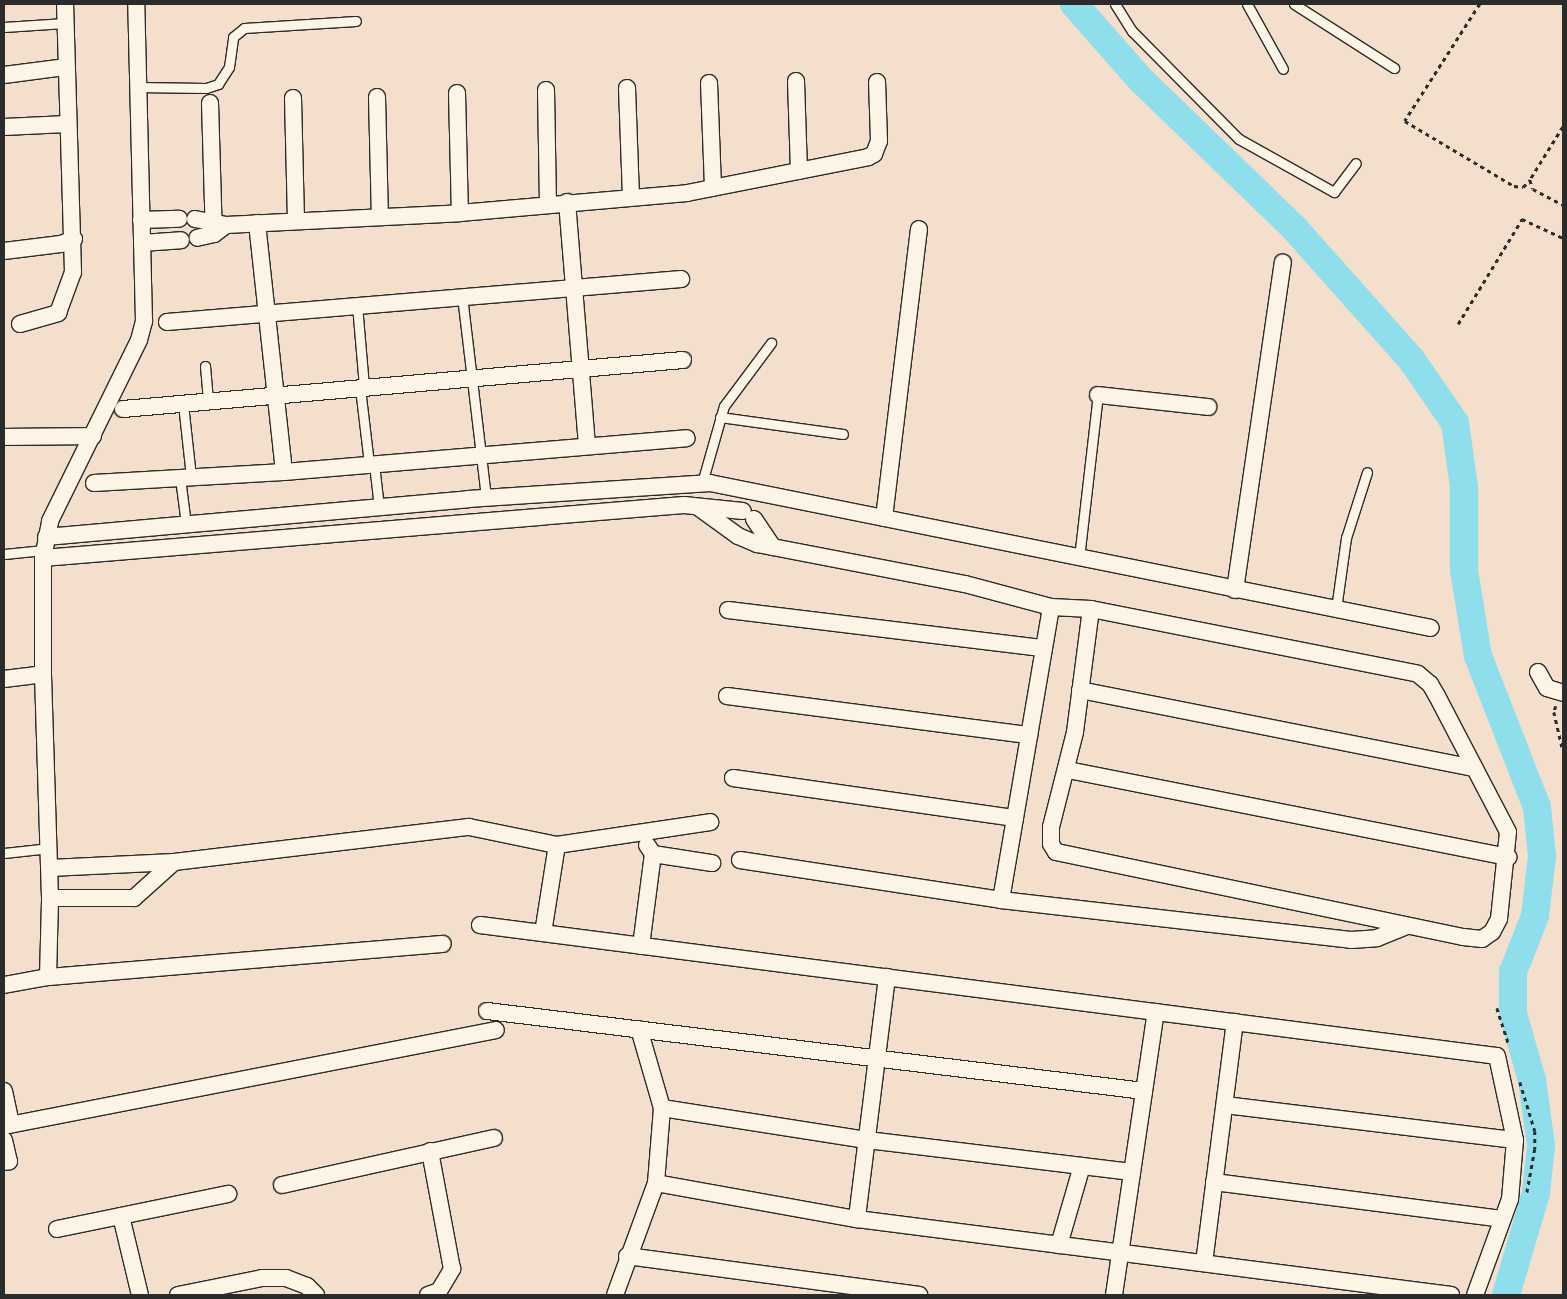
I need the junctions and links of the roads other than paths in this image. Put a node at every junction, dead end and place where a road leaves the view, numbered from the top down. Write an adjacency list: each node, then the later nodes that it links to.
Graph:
1 (65, 4): 7 (street)
2 (136, 4): 16 (street)
3 (1115, 4): 25 (lane)
4 (1247, 4): 11 (lane)
5 (1294, 4): 10 (lane)
6 (356, 21): 16 (lane)
7 (65, 23): 8 (lane); 9 (street)
8 (4, 27)
9 (66, 67): 12 (street); 23 (street)
10 (1394, 68)
11 (1283, 69)
12 (4, 74)
13 (796, 80): 26 (street)
14 (877, 82): 26 (street)
15 (709, 83): 27 (street)
16 (136, 87): 33 (street)
17 (627, 88): 28 (street)
18 (546, 90): 30 (street)
19 (457, 93): 31 (street)
20 (377, 97): 32 (street)
21 (293, 98): 34 (street)
22 (210, 103): 36 (street)
23 (67, 124): 24 (street); 39 (street)
24 (4, 127)
25 (1356, 163)
26 (799, 171): 27 (street)
27 (713, 188): 28 (street)
28 (631, 197): 29 (street)
29 (567, 202): 30 (street); 45 (street)
30 (548, 204): 31 (street)
31 (460, 213): 32 (street)
32 (380, 217): 34 (street)
33 (141, 220): 36 (street); 41 (street)
34 (296, 221): 35 (street)
35 (257, 223): 36 (street); 48 (street)
36 (218, 226): 38 (street)
37 (920, 228): 79 (street)
38 (197, 238)
39 (74, 239): 42 (street); 50 (street)
40 (181, 240): 41 (street)
41 (142, 243): 66 (street)
42 (4, 251)
43 (1283, 262): 85 (street)
44 (681, 279): 45 (street)
45 (574, 286): 46 (street); 54 (street)
46 (462, 296): 47 (street); 55 (lane)
47 (357, 305): 48 (street); 56 (lane)
48 (265, 313): 49 (street); 57 (street)
49 (167, 322)
50 (20, 324)
51 (771, 343): 63 (lane)
52 (683, 360): 54 (street)
53 (205, 366): 59 (lane)
54 (579, 367): 55 (street); 68 (street)
55 (471, 378): 56 (street); 69 (lane)
56 (362, 388): 57 (street); 70 (lane)
57 (274, 395): 59 (street); 71 (street)
58 (1098, 395): 61 (street); 84 (lane)
59 (208, 401): 60 (street)
60 (182, 404): 62 (street); 73 (lane)
61 (1208, 407)
62 (124, 409)
63 (720, 417): 65 (lane); 75 (lane)
64 (6, 434): 66 (street)
65 (843, 434)
66 (93, 436): 82 (street)
67 (687, 438): 68 (street)
68 (587, 445): 69 (street)
69 (478, 454): 70 (street); 76 (lane)
70 (371, 464): 71 (street); 77 (lane)
71 (284, 472): 73 (street)
72 (1367, 472): 88 (lane)
73 (186, 477): 74 (street); 80 (lane)
74 (94, 483)
75 (702, 483): 76 (street); 79 (street)
76 (486, 497): 77 (street)
77 (379, 507): 80 (street)
78 (698, 507): 81 (street); 81 (street); 82 (street)
79 (884, 518): 84 (street)
80 (186, 524): 82 (street)
81 (773, 547): 86 (street)
82 (44, 548): 83 (lane); 93 (street)
83 (4, 554)
84 (1079, 558): 85 (street)
85 (1234, 590): 88 (street)
86 (1051, 607): 87 (street); 91 (street)
87 (1091, 609): 95 (street); 99 (street)
88 (1336, 609): 90 (street)
89 (728, 610): 91 (street)
90 (1431, 628)
91 (1044, 648): 98 (street)
92 (1538, 672): 96 (street)
93 (43, 674): 94 (street); 106 (street)
94 (4, 679)
95 (1080, 690): 99 (street); 100 (street)
96 (1562, 693)
97 (727, 696): 98 (street)
98 (1029, 735): 102 (street)
99 (1474, 768): 109 (street)
100 (1068, 770): 109 (street); 117 (street)
101 (733, 778): 102 (street)
102 (1015, 818): 115 (street)
103 (710, 822): 104 (street)
104 (638, 833): 105 (street); 108 (street)
105 (557, 845): 111 (street); 118 (street)
106 (50, 848): 107 (lane); 113 (street)
107 (4, 853)
108 (653, 854): 112 (street); 120 (street)
109 (1508, 857): 117 (street)
110 (740, 860): 115 (street)
111 (174, 862): 113 (street); 114 (street)
112 (712, 863)
113 (50, 868): 114 (street)
114 (50, 898): 121 (street)
115 (1001, 900): 117 (street)
116 (480, 925): 118 (street)
117 (1408, 926)
118 (543, 933): 120 (street)
119 (443, 944): 121 (street)
120 (641, 946): 122 (street)
121 (48, 977): 123 (street)
122 (887, 977): 125 (street); 129 (street)
123 (4, 985)
124 (487, 1011): 127 (street)
125 (1156, 1012): 126 (street); 131 (street)
126 (1235, 1022): 132 (street); 138 (street)
127 (639, 1029): 129 (street); 133 (street)
128 (496, 1030): 134 (street)
129 (877, 1057): 131 (street); 137 (street)
130 (4, 1090): 134 (street)
131 (1144, 1091): 142 (street)
132 (1225, 1105): 138 (street); 144 (street)
133 (662, 1108): 137 (street); 143 (street)
134 (7, 1125)
135 (494, 1138): 139 (street)
136 (4, 1140): 140 (street)
137 (867, 1140): 141 (street); 148 (street)
138 (1515, 1140): 149 (street)
139 (430, 1151): 145 (street); 159 (street)
140 (4, 1162)
141 (1082, 1166): 142 (street); 151 (street)
142 (1132, 1172): 152 (street)
143 (656, 1182): 148 (street); 153 (street)
144 (1214, 1182): 149 (street); 154 (street)
145 (282, 1184)
146 (228, 1194): 147 (street)
147 (121, 1216): 150 (street); 156 (street)
148 (857, 1219): 151 (street)
149 (1502, 1219): 164 (street)
150 (57, 1229)
151 (1059, 1245): 152 (street)
152 (1121, 1253): 154 (street); 162 (street)
153 (627, 1256): 155 (street); 160 (street)
154 (1204, 1263): 163 (street)
155 (841, 1290): 161 (street)
156 (140, 1295)
157 (178, 1295): 158 (street)
158 (316, 1295)
159 (428, 1295)
160 (615, 1295)
161 (920, 1295)
162 (1114, 1295)
163 (1451, 1295)
164 (1475, 1295)

